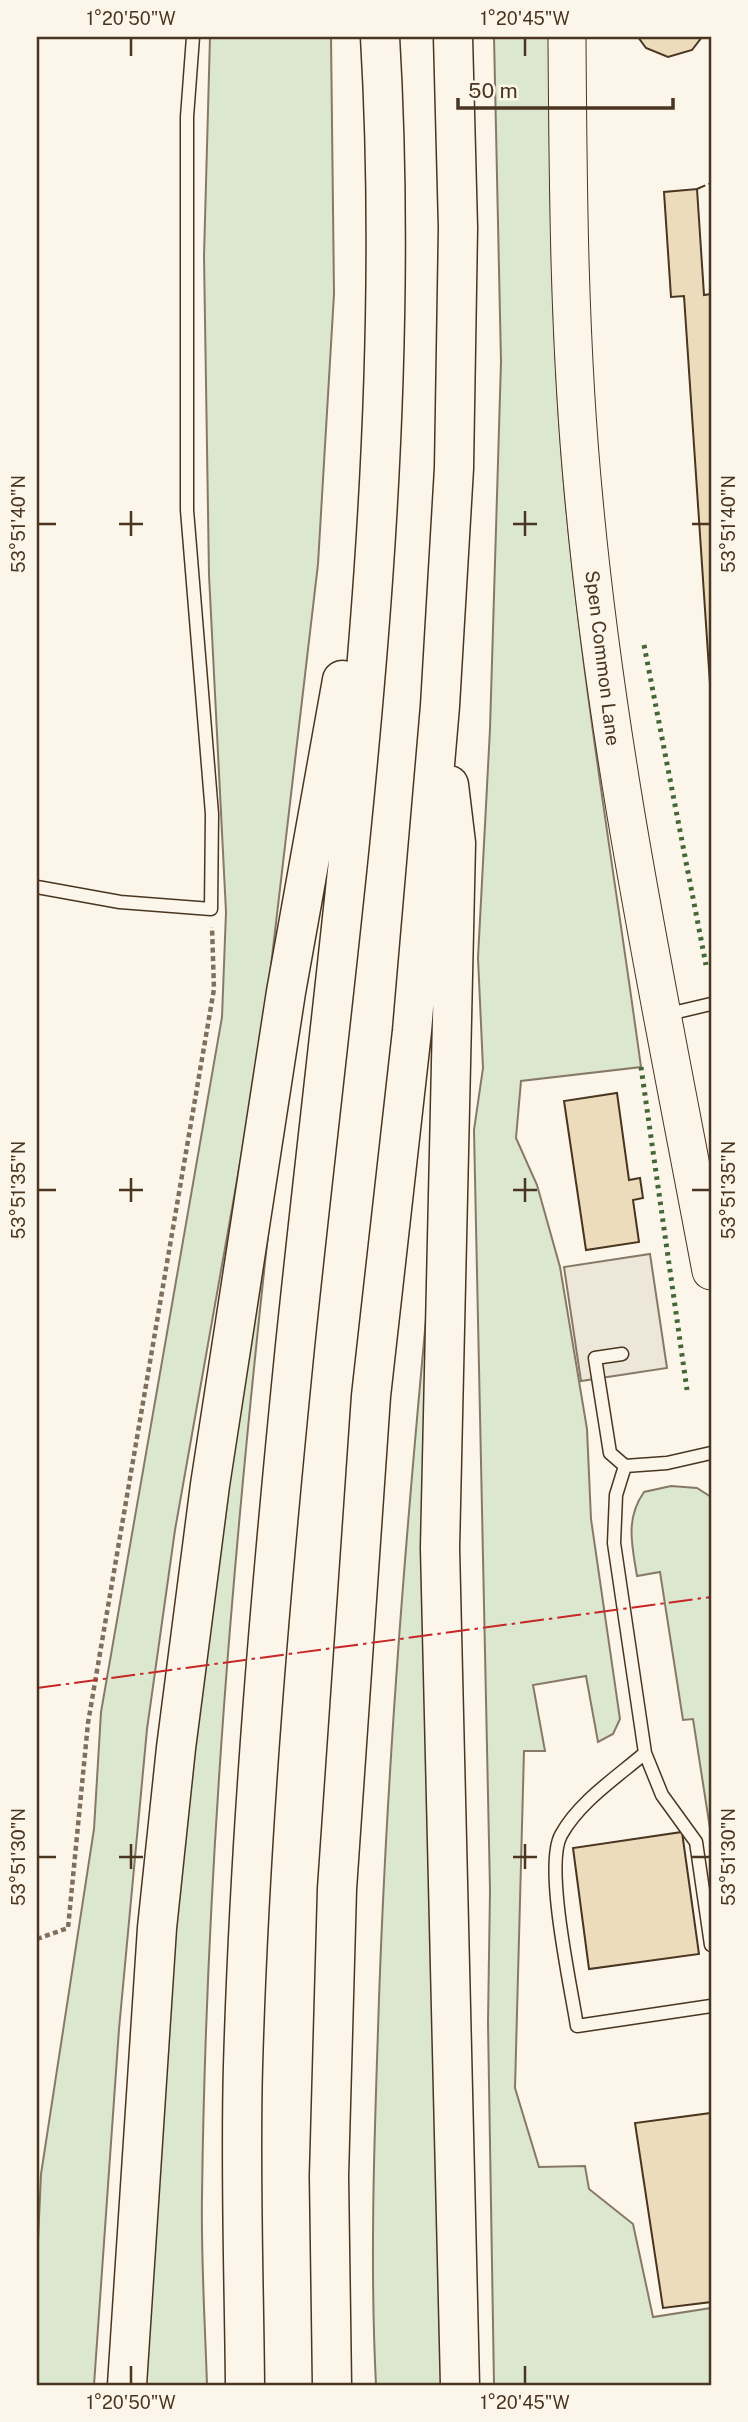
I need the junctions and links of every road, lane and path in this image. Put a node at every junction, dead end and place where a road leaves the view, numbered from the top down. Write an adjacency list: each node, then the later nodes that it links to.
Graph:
1 (193, 37): 8 (lane)
2 (380, 37): 5 (highway)
3 (453, 37): 6 (highway)
4 (567, 37): 10 (street, Spen Common Lane)
5 (376, 519): 19 (highway); 20 (highway)
6 (440, 706): 21 (highway); 22 (highway)
7 (37, 887): 8 (lane)
8 (211, 909): 16 (path)
9 (711, 1004): 10 (lane)
10 (660, 1016): 11 (street, Spen Common Lane)
11 (711, 1271)
12 (622, 1354): 14 (lane)
13 (711, 1453): 14 (lane)
14 (625, 1466): 15 (lane)
15 (645, 1753): 17 (lane); 18 (lane)
16 (37, 1939)
17 (711, 1945)
18 (711, 2006)
19 (127, 2385)
20 (245, 2385)
21 (332, 2385)
22 (460, 2385)

